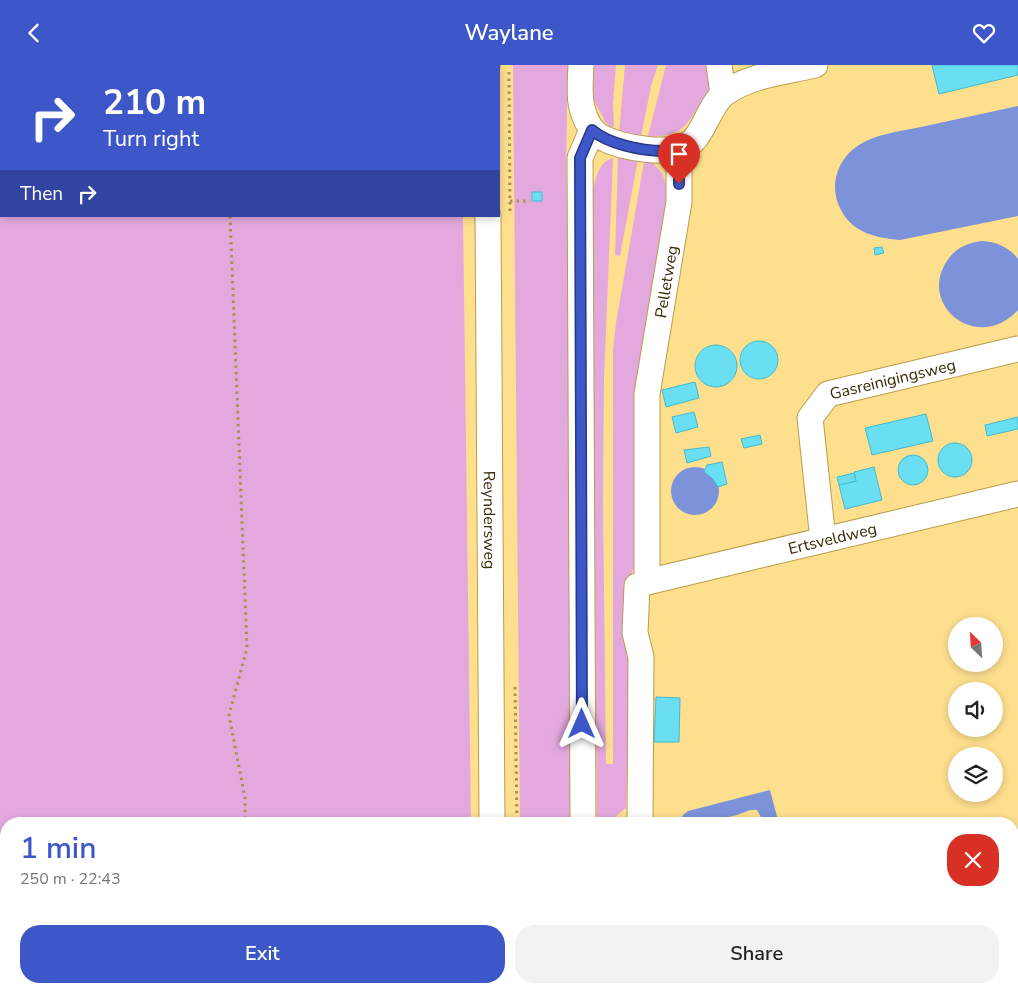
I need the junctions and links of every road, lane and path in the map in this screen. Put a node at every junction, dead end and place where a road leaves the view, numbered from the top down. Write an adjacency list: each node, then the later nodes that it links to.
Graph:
1 (580, 65): 5 (street)
2 (718, 65): 4 (street)
3 (816, 65): 4 (street)
4 (723, 94): 6 (street)
5 (592, 130): 6 (street); 17 (street)
6 (679, 147): 14 (street, Pelletweg)
7 (510, 201): 8 (path)
8 (530, 201)
9 (230, 217): 15 (path)
10 (488, 217): 16 (street, Reyndersweg)
11 (1018, 349): 13 (street, Gasreinigingsweg)
12 (1018, 494): 13 (street, Ertsveldweg)
13 (823, 540): 14 (street, Ertsveldweg)
14 (646, 582): 18 (street)
15 (245, 817)
16 (492, 817)
17 (583, 817)
18 (640, 817)

